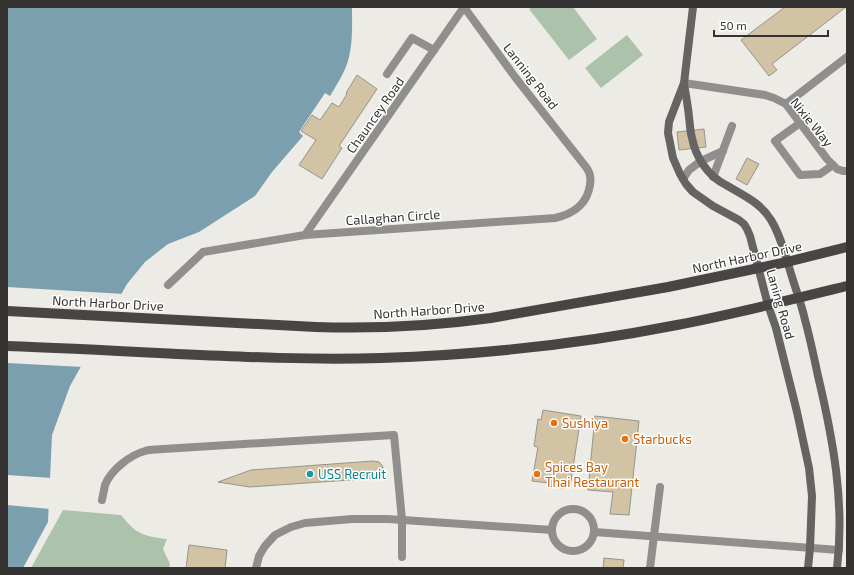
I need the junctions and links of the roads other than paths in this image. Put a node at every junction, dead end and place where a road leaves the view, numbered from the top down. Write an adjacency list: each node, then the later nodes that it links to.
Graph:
1 (464, 7): 3 (street, Chauncey Road); 11 (street, Lanning Road)
2 (693, 7): 6 (street, Laning Road)
3 (434, 50): 5 (street); 17 (street, Chauncey Road)
4 (847, 57): 7 (street)
5 (387, 74)
6 (684, 83): 7 (street, Nixie Way); 12 (street, Laning Road); 16 (street, Laning Road)
7 (786, 104): 8 (street, Nixie Way)
8 (800, 123): 13 (street, Nixie Way); 13 (street)
9 (732, 126): 10 (street)
10 (723, 151): 12 (street); 15 (street)
11 (581, 159): 17 (street, Callaghan Circle)
12 (701, 161): 15 (street, Laning Road); 16 (street)
13 (833, 165): 14 (street, Nixie Way)
14 (847, 172)
15 (713, 177): 19 (street, Laning Road)
16 (683, 179): 20 (street, Laning Road)
17 (305, 235): 21 (street, Callaghan Circle)
18 (847, 247): 19 (main road, North Harbor Drive)
19 (787, 262): 20 (main road, North Harbor Drive); 23 (street, Laning Road)
20 (758, 269): 24 (street, Laning Road); 25 (main road, North Harbor Drive)
21 (168, 285)
22 (847, 286): 23 (main road)
23 (799, 298): 24 (main road); 34 (street, Laning Road)
24 (768, 305): 26 (main road); 33 (street, Laning Road)
25 (7, 311)
26 (7, 346)
27 (660, 487): 32 (street)
28 (102, 500): 29 (street)
29 (402, 520): 30 (street); 35 (street); 36 (street)
30 (552, 530): 31 (street); 31 (street)
31 (594, 532): 32 (street)
32 (654, 537): 33 (street); 37 (street)
33 (810, 548): 34 (street); 38 (street, Laning Road)
34 (839, 550): 39 (street, Laning Road)
35 (402, 557)
36 (256, 568)
37 (650, 568)
38 (808, 568)
39 (837, 568)

